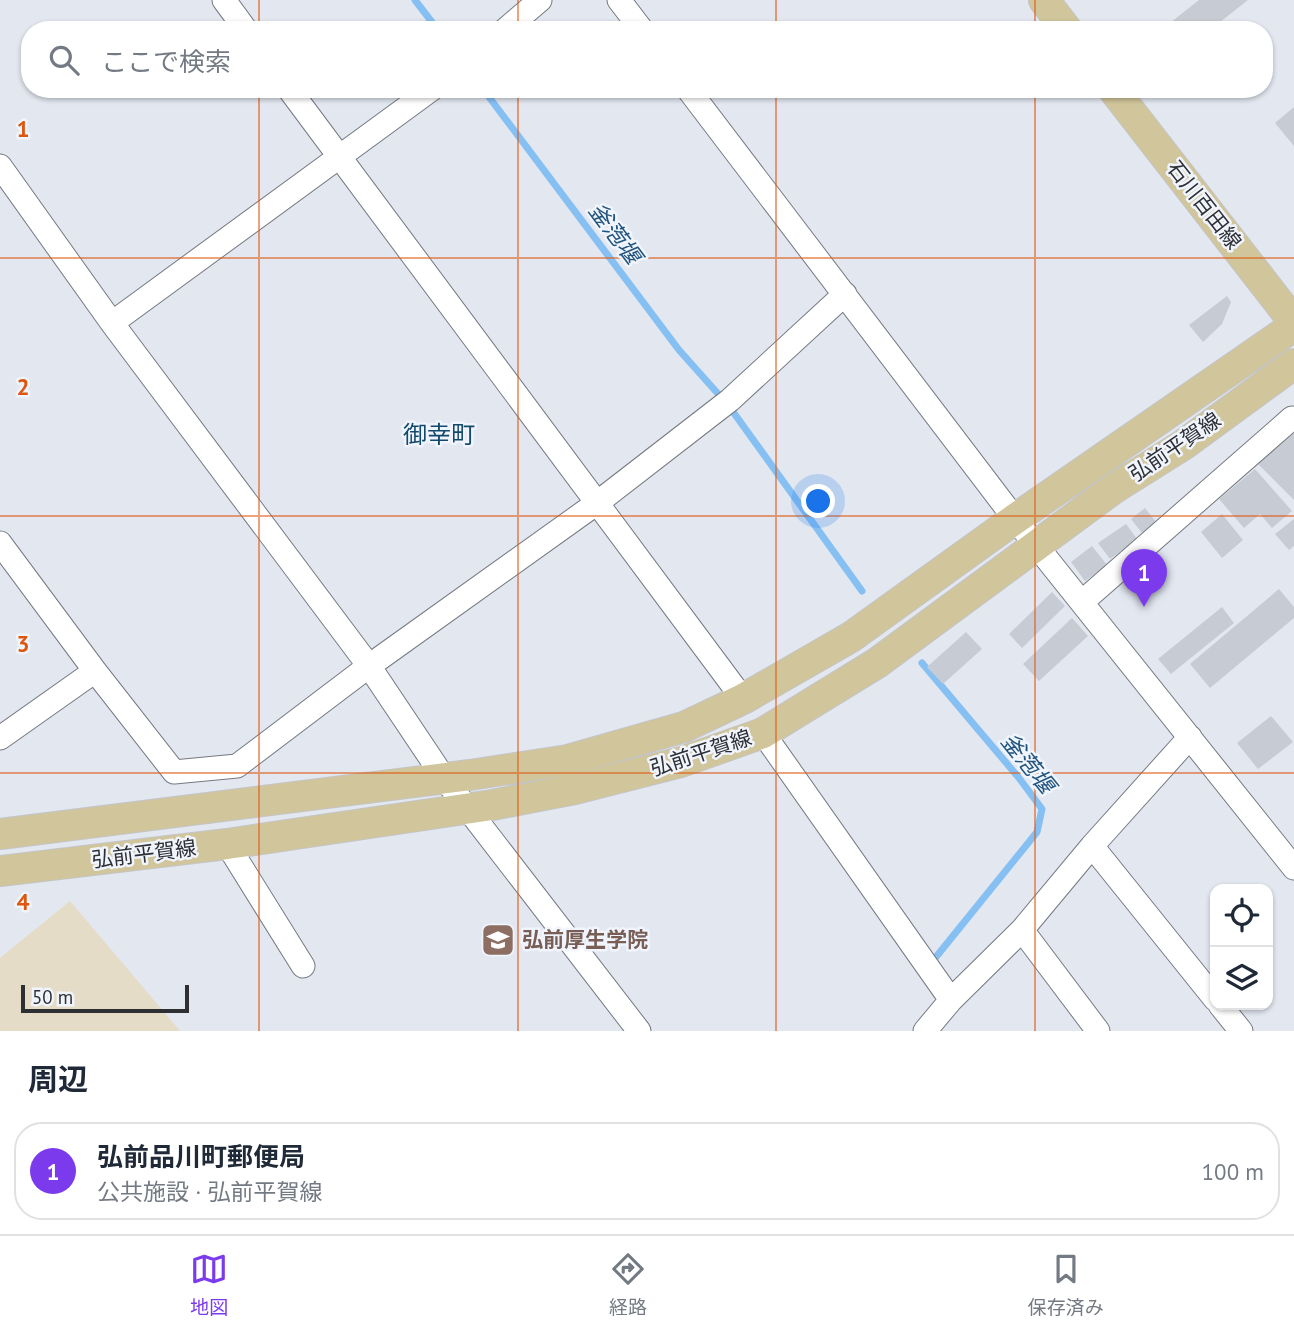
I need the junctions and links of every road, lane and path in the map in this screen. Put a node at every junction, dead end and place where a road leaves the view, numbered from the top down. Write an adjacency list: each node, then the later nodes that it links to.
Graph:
1 (224, 0): 5 (street)
2 (540, 0): 6 (street)
3 (619, 0): 7 (street)
4 (1044, 0): 8 (main road)
5 (239, 21)
6 (516, 21)
7 (635, 21)
8 (1060, 21)
9 (296, 98): 13 (street)
10 (420, 98): 13 (street)
11 (695, 98): 15 (street)
12 (1120, 98): 17 (main road, 石川百田線)
13 (340, 158): 16 (street); 20 (street)
14 (0, 166): 16 (street)
15 (845, 294): 20 (street); 21 (street)
16 (112, 323): 25 (street)
17 (1294, 324): 21 (main road, 弘前平賀線)
18 (1294, 364): 23 (main road, 弘前平賀線)
19 (1292, 418): 24 (street)
20 (597, 503): 25 (street); 27 (street)
21 (1015, 519): 23 (street); 27 (main road, 弘前平賀線)
22 (0, 543): 26 (street)
23 (1038, 546): 24 (street); 28 (main road, 弘前平賀線)
24 (1082, 602): 29 (street)
25 (369, 666): 26 (street); 31 (street)
26 (95, 671): 30 (street)
27 (743, 699): 31 (main road, 弘前平賀線)
28 (763, 733): 32 (main road, 弘前平賀線); 41 (street)
29 (1190, 737): 35 (street); 36 (street)
30 (0, 738)
31 (444, 778): 32 (street); 33 (main road, 弘前平賀線)
32 (468, 810): 34 (main road, 弘前平賀線); 43 (street)
33 (0, 834)
34 (227, 844): 37 (main road, 弘前平賀線); 39 (street)
35 (1092, 846): 38 (street); 40 (street)
36 (1294, 868)
37 (0, 871)
38 (1022, 930): 41 (street); 45 (street)
39 (303, 966)
40 (1210, 993)
41 (951, 1000): 44 (street)
42 (1224, 1010): 46 (street)
43 (639, 1031)
44 (925, 1031)
45 (1098, 1031)
46 (1241, 1031)

